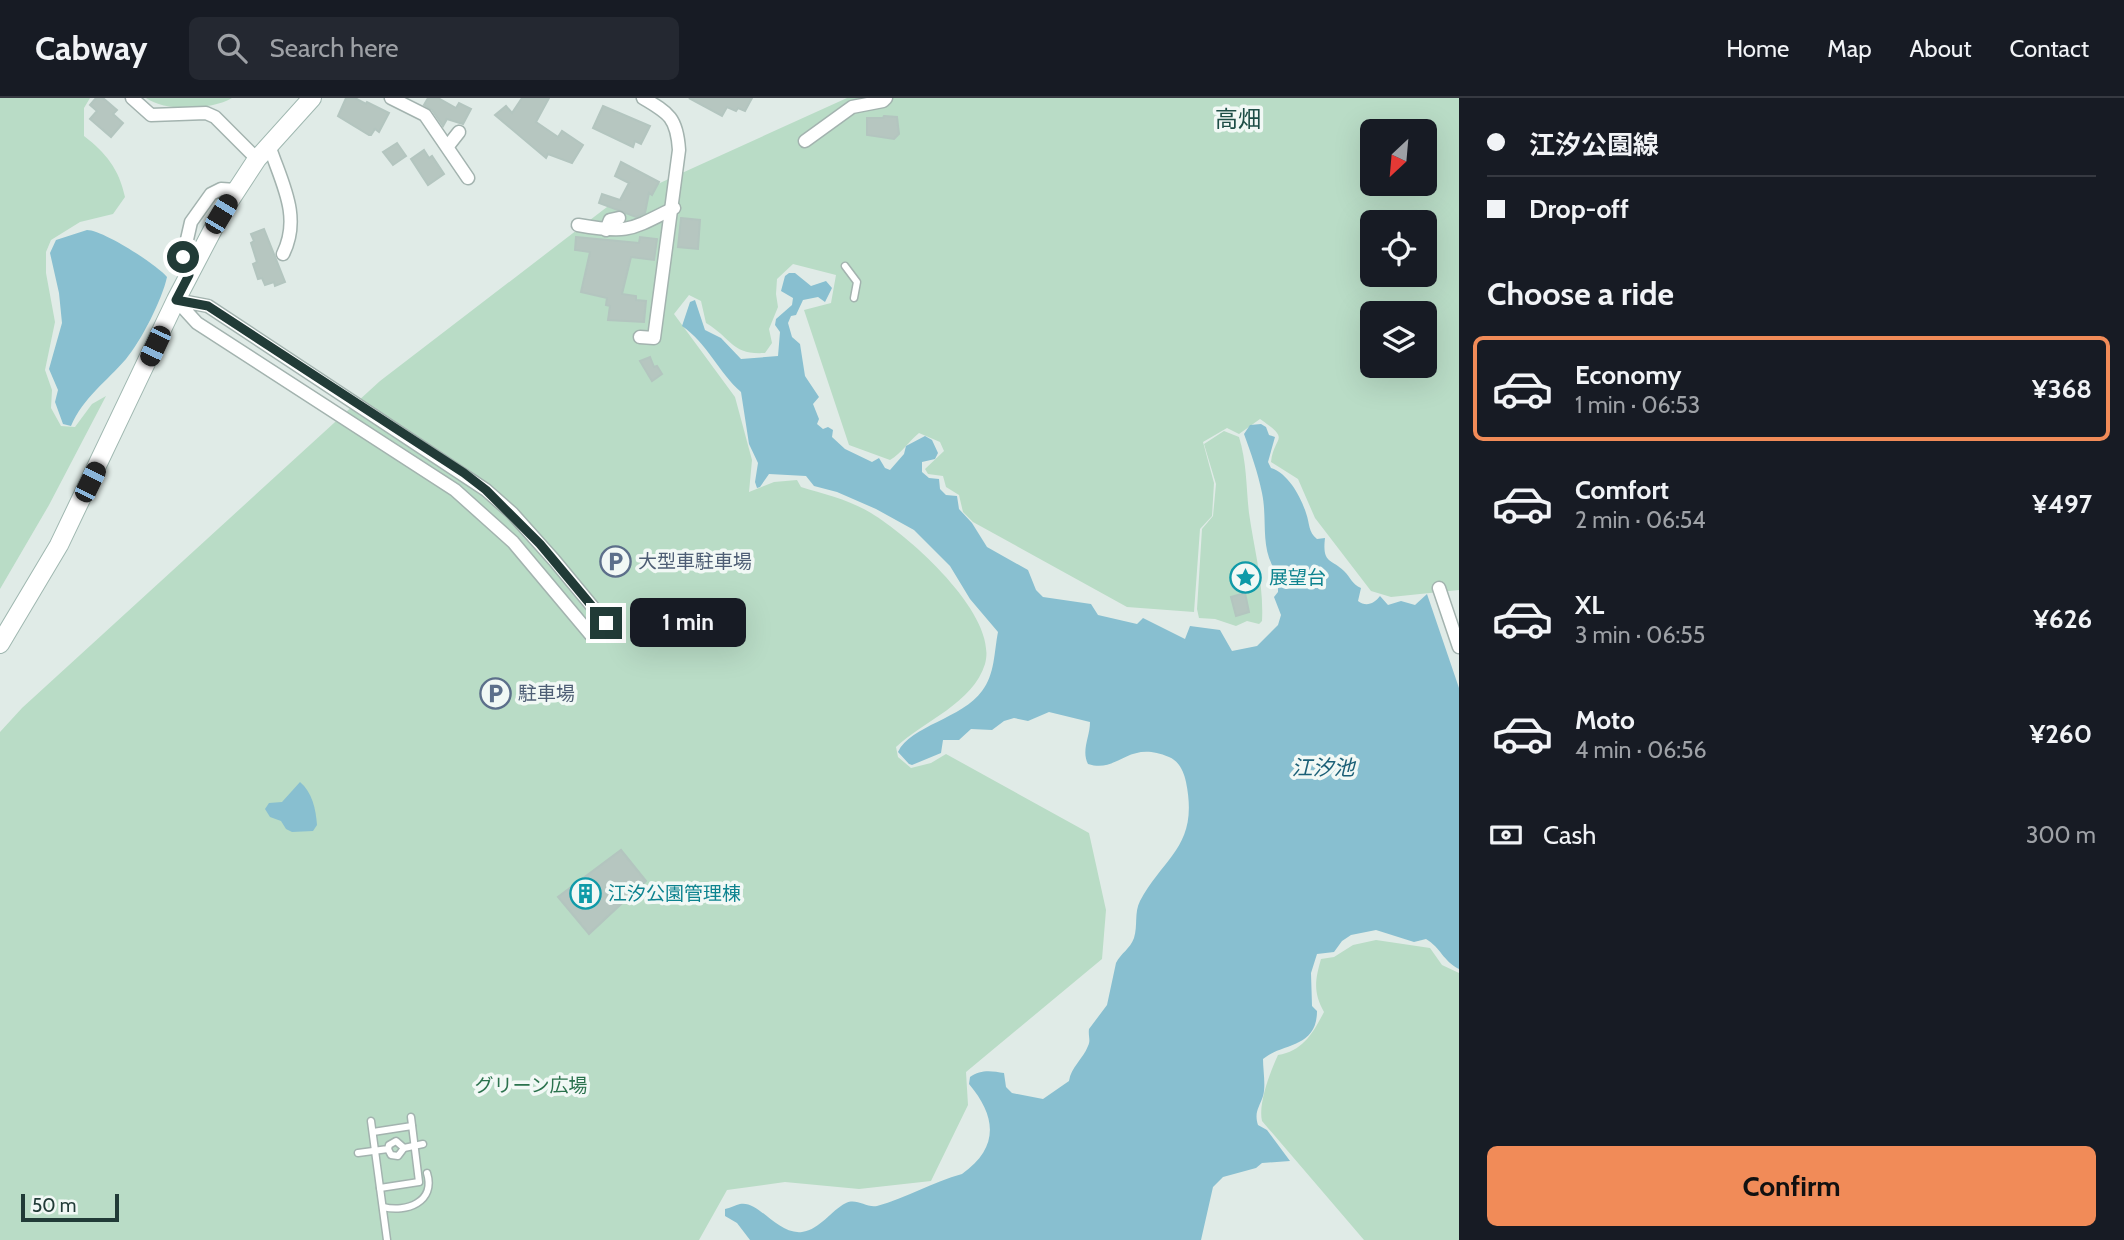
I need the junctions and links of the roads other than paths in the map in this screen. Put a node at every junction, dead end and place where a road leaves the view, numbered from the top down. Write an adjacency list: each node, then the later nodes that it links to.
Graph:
1 (132, 98): 10 (street)
2 (312, 98): 8 (main road)
3 (391, 98): 9 (street)
4 (643, 98): 12 (street)
5 (886, 98): 7 (street)
6 (459, 132): 9 (street)
7 (805, 141)
8 (269, 145): 10 (main road); 16 (street)
9 (448, 146): 11 (street)
10 (257, 159): 19 (main road)
11 (468, 178)
12 (674, 208): 15 (street); 20 (street)
13 (619, 218): 15 (street)
14 (578, 226): 15 (street)
15 (606, 230)
16 (284, 254)
17 (845, 266): 18 (lane)
18 (854, 298)
19 (176, 300): 19 (street); 22 (main road)
20 (640, 337)
21 (1438, 588): 23 (street)
22 (0, 643)
23 (1459, 647)
24 (411, 1117): 26 (lane)
25 (371, 1121): 28 (lane)
26 (412, 1126): 27 (lane); 31 (lane)
27 (393, 1129): 28 (lane); 29 (lane)
28 (373, 1132): 34 (lane)
29 (396, 1140): 32 (lane); 33 (lane)
30 (423, 1144): 31 (lane)
31 (415, 1146): 32 (lane); 37 (lane)
32 (404, 1148): 33 (lane)
33 (388, 1149): 34 (lane)
34 (376, 1151): 35 (lane); 37 (lane)
35 (358, 1153)
36 (427, 1173): 38 (lane)
37 (380, 1188): 38 (lane)
38 (383, 1207): 39 (lane)
39 (387, 1240)

